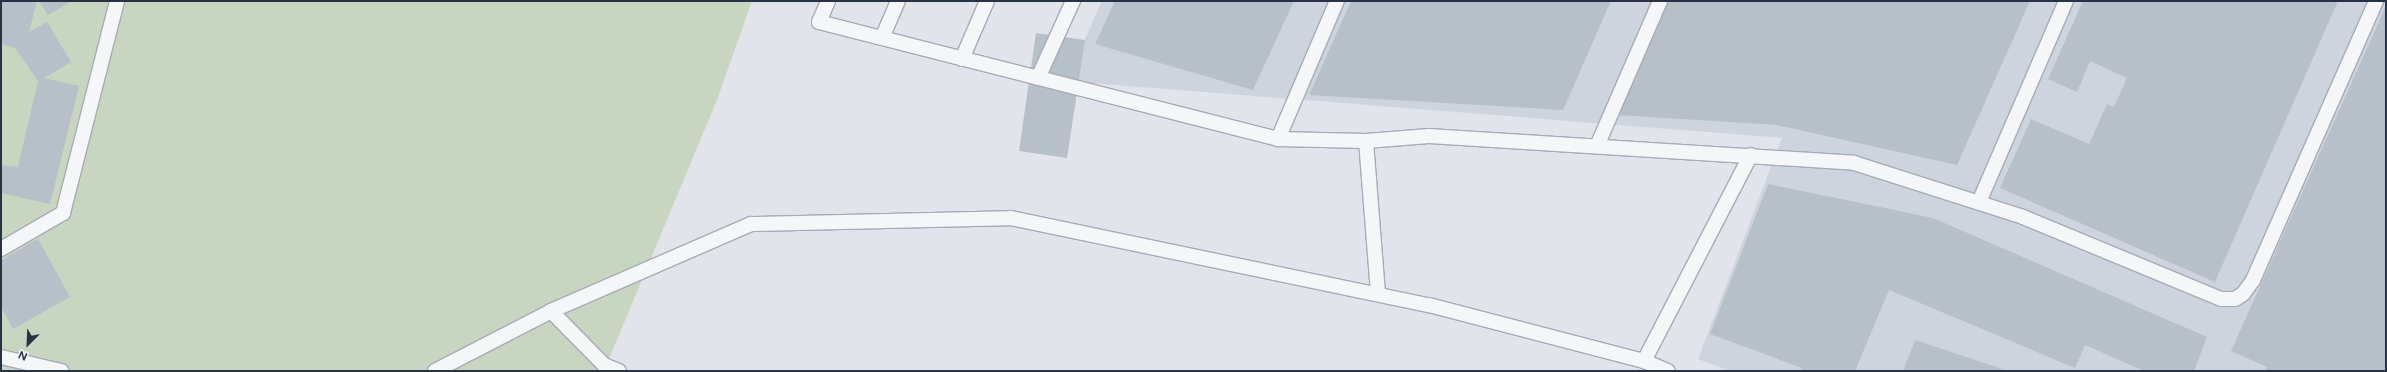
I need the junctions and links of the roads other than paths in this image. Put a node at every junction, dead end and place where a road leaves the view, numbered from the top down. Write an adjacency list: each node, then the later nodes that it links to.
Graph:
1 (117, 1): 18 (lane)
2 (828, 1): 10 (lane)
3 (898, 1): 10 (lane)
4 (988, 1): 11 (lane)
5 (1073, 1): 12 (lane)
6 (1337, 1): 13 (lane)
7 (1660, 1): 15 (lane)
8 (2066, 1): 17 (lane)
9 (2376, 1): 17 (lane)
10 (882, 38): 11 (lane)
11 (962, 58): 12 (lane)
12 (1038, 78): 13 (lane)
13 (1278, 139): 14 (lane)
14 (1366, 142): 15 (lane); 19 (lane)
15 (1598, 146): 16 (lane)
16 (1751, 155): 17 (lane); 22 (lane)
17 (1979, 202)
18 (1, 249)
19 (1378, 294): 20 (lane); 22 (lane)
20 (552, 311): 24 (lane); 25 (lane)
21 (1, 357): 23 (lane)
22 (1644, 361): 26 (lane)
23 (61, 371)
24 (435, 371)
25 (619, 371)
26 (1668, 371)

